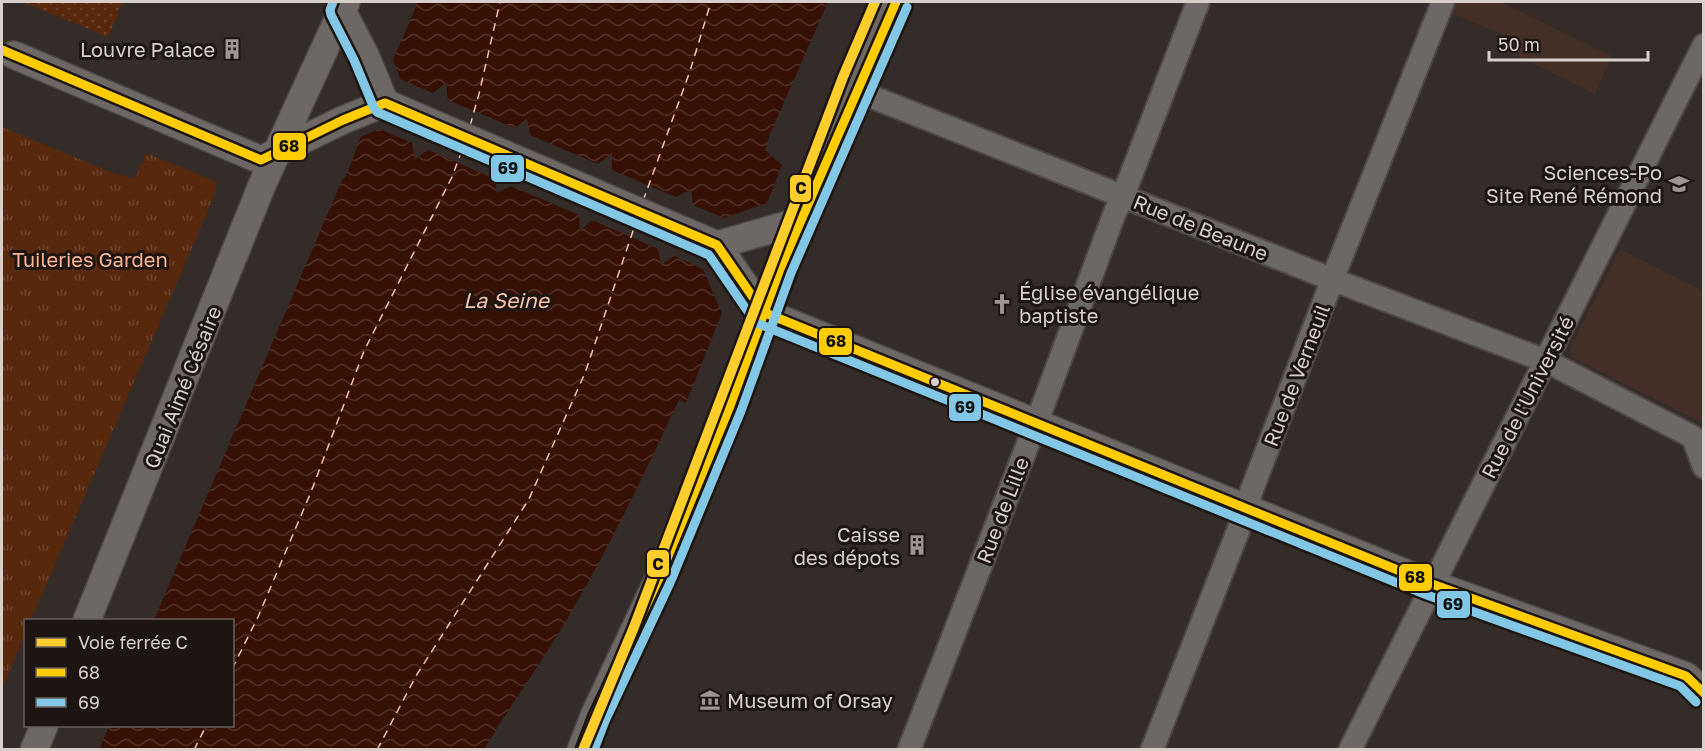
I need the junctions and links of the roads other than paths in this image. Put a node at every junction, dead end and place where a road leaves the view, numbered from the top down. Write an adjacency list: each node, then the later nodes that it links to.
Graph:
1 (896, 2): 7 (main road)
2 (1198, 2): 10 (street, Rue de Lille)
3 (1443, 2): 13 (street, Rue de Verneuil)
4 (344, 6): 8 (main road); 9 (main road, Quai Aimé Césaire)
5 (1704, 45): 15 (street, Rue de l'Université)
6 (14, 55): 9 (main road)
7 (857, 91): 10 (street, Rue de Beaune); 11 (main road)
8 (385, 103): 9 (main road); 12 (main road)
9 (277, 153): 20 (main road, Quai Aimé Césaire)
10 (1123, 196): 13 (street, Rue de Beaune); 16 (street, Rue de Lille)
11 (801, 221): 12 (main road); 14 (main road)
12 (717, 245): 14 (main road)
13 (1333, 279): 15 (street, Rue de Beaune); 18 (street, Rue de Verneuil)
14 (763, 312): 16 (main road); 24 (main road)
15 (1546, 361): 17 (street, Rue de Beaune); 19 (street, Rue de l'Université)
16 (1035, 423): 18 (main road); 25 (street, Rue de Lille)
17 (1701, 459)
18 (1246, 509): 19 (main road); 26 (street, Rue de Verneuil)
19 (1432, 584): 21 (main road); 27 (street, Rue de l'Université)
20 (88, 619)
21 (1704, 693)
22 (44, 727): 23 (main road)
23 (34, 750)
24 (581, 750)
25 (909, 750)
26 (1152, 750)
27 (1350, 750)

